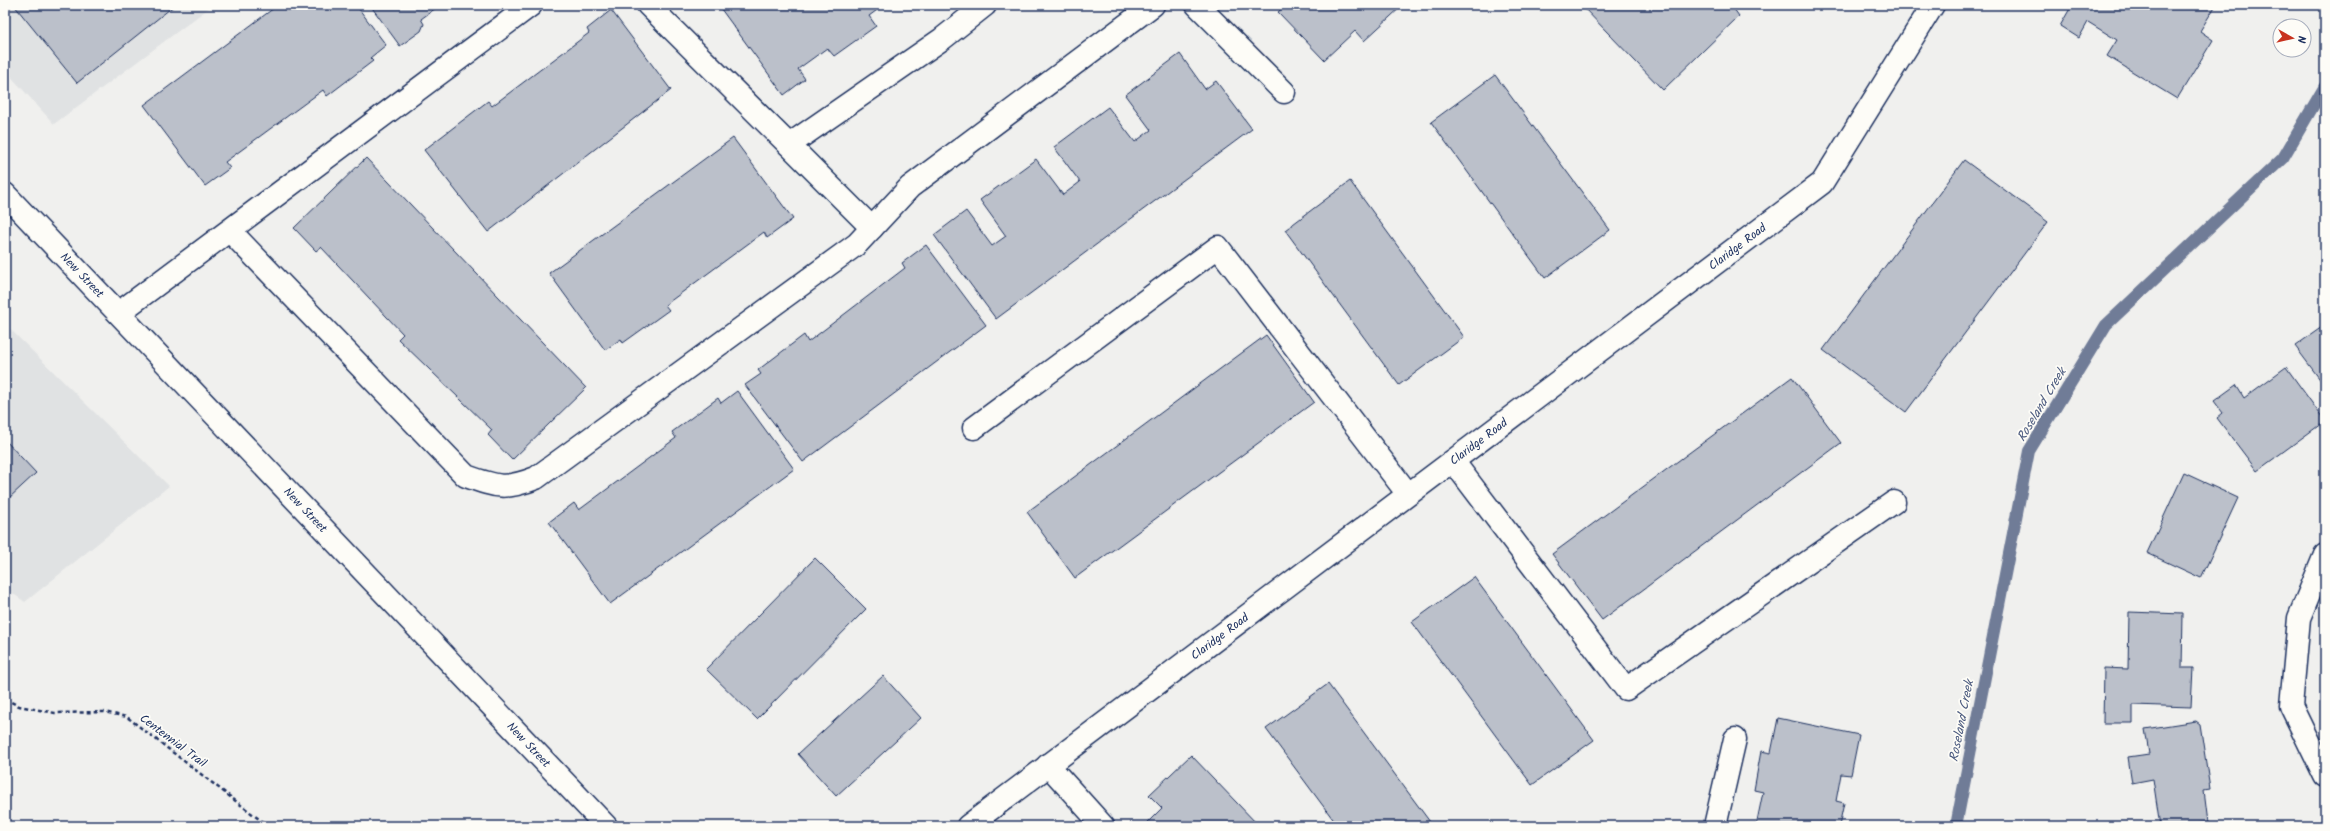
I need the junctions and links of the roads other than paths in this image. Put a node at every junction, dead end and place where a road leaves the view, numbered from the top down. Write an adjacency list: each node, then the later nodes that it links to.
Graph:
1 (531, 5): 11 (street)
2 (648, 5): 8 (street)
3 (985, 5): 8 (street)
4 (1153, 5): 10 (street)
5 (1198, 5): 7 (street)
6 (1933, 5): 14 (street, Claridge Road)
7 (1284, 92)
8 (789, 145): 10 (street)
9 (5, 194): 12 (street, New Street)
10 (872, 228): 11 (street)
11 (230, 231): 12 (street)
12 (120, 312): 21 (street, New Street)
13 (974, 428): 15 (street)
14 (1453, 461): 15 (street, Claridge Road); 16 (street)
15 (1408, 494): 19 (street, Claridge Road)
16 (1894, 502)
17 (2325, 555): 20 (street)
18 (1735, 739): 24 (street)
19 (1048, 765): 22 (street, Claridge Road); 23 (street)
20 (2325, 776)
21 (606, 826)
22 (968, 826)
23 (1103, 826)
24 (1715, 826)

